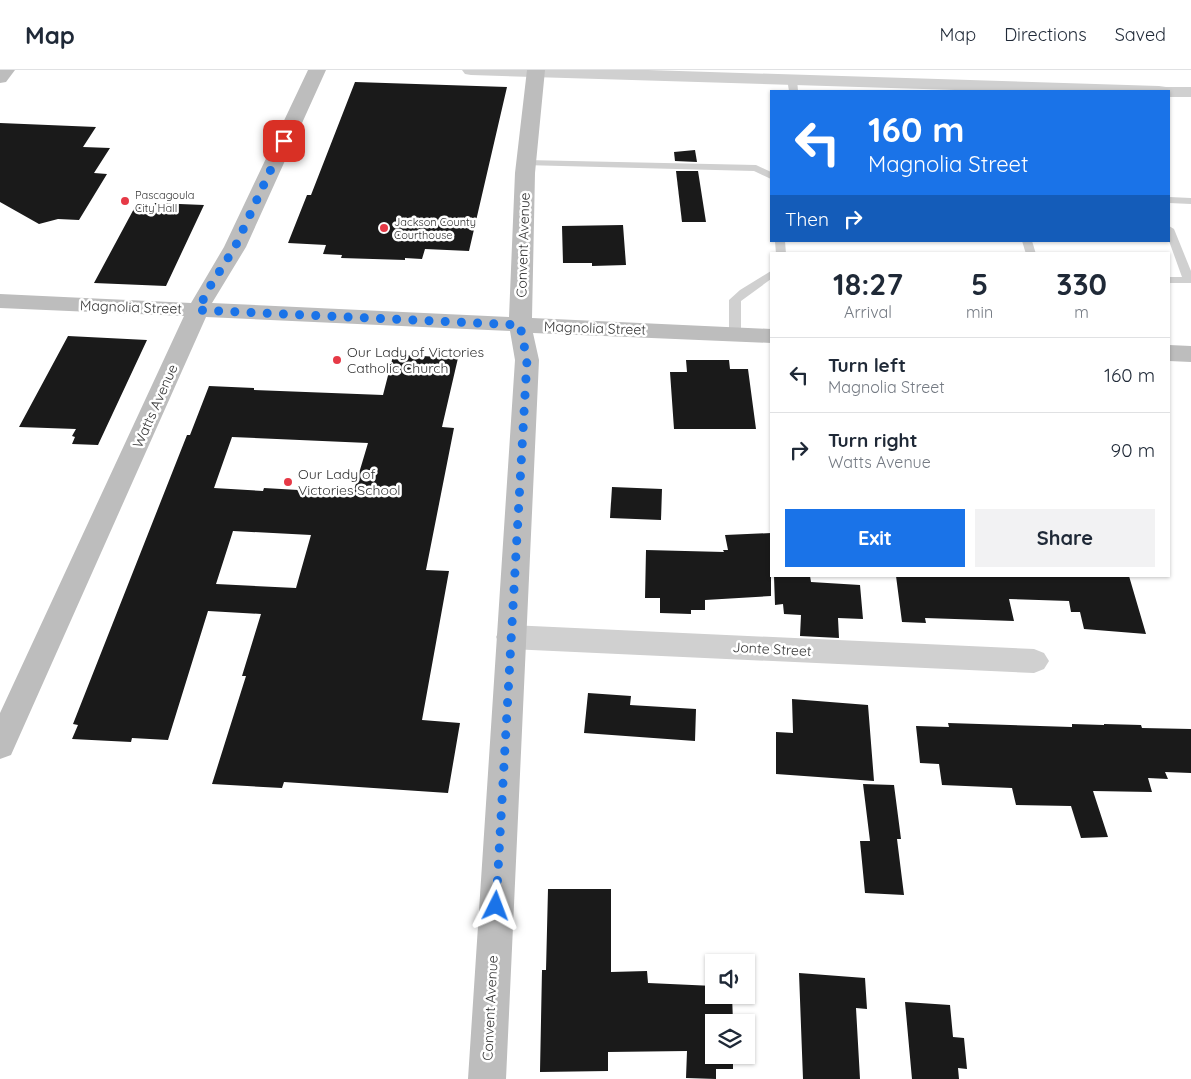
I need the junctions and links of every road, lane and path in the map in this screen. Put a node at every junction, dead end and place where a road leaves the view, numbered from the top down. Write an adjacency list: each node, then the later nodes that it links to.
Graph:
1 (6, 70): 6 (street)
2 (317, 70): 20 (street, Watts Avenue)
3 (471, 70): 4 (street)
4 (536, 71): 7 (street); 11 (street, Convent Avenue)
5 (891, 76): 7 (street); 8 (street)
6 (0, 78)
7 (793, 85)
8 (1142, 90)
9 (1170, 92): 10 (street)
10 (1191, 92)
11 (526, 163): 12 (lane); 21 (street, Convent Avenue)
12 (770, 175)
13 (1170, 200): 14 (lane)
14 (1191, 201)
15 (1170, 231): 18 (lane)
16 (770, 275): 22 (lane)
17 (1170, 280): 18 (lane)
18 (1190, 280)
19 (0, 301): 20 (street, Magnolia Street)
20 (198, 310): 21 (street, Magnolia Street); 28 (street, Watts Avenue)
21 (520, 325): 22 (street, Magnolia Street); 26 (street, Convent Avenue)
22 (735, 334): 23 (street, Magnolia Street)
23 (770, 336)
24 (1170, 353): 25 (street)
25 (1191, 354)
26 (510, 637): 27 (street, Jonte Street); 29 (street, Convent Avenue)
27 (1034, 661)
28 (1, 741)
29 (487, 1079)

